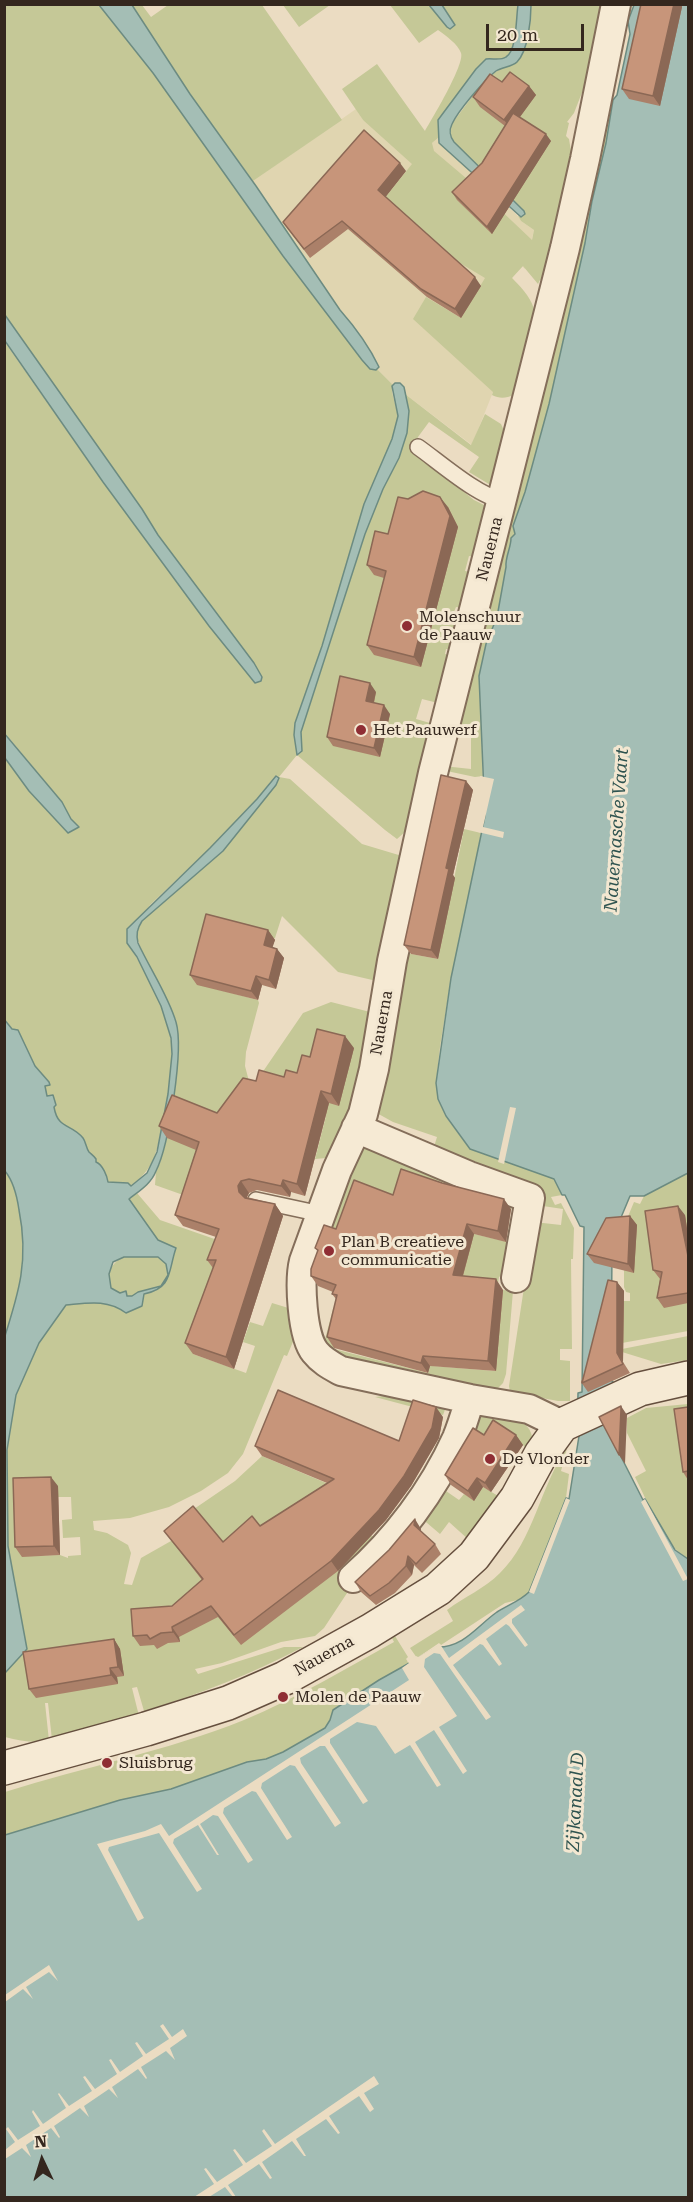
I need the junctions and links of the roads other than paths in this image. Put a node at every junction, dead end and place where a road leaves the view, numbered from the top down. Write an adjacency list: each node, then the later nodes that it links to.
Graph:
1 (616, 4): 3 (street, Nauerna)
2 (418, 447): 3 (lane)
3 (502, 501): 4 (street, Nauerna)
4 (356, 1128): 6 (street, Nauerna); 7 (street)
5 (256, 1200): 6 (lane)
6 (321, 1214): 9 (street, Nauerna)
7 (516, 1278)
8 (688, 1378): 10 (street)
9 (470, 1399): 10 (street, Nauerna); 11 (street)
10 (566, 1422): 12 (street, Nauerna)
11 (353, 1578)
12 (4, 1768)

